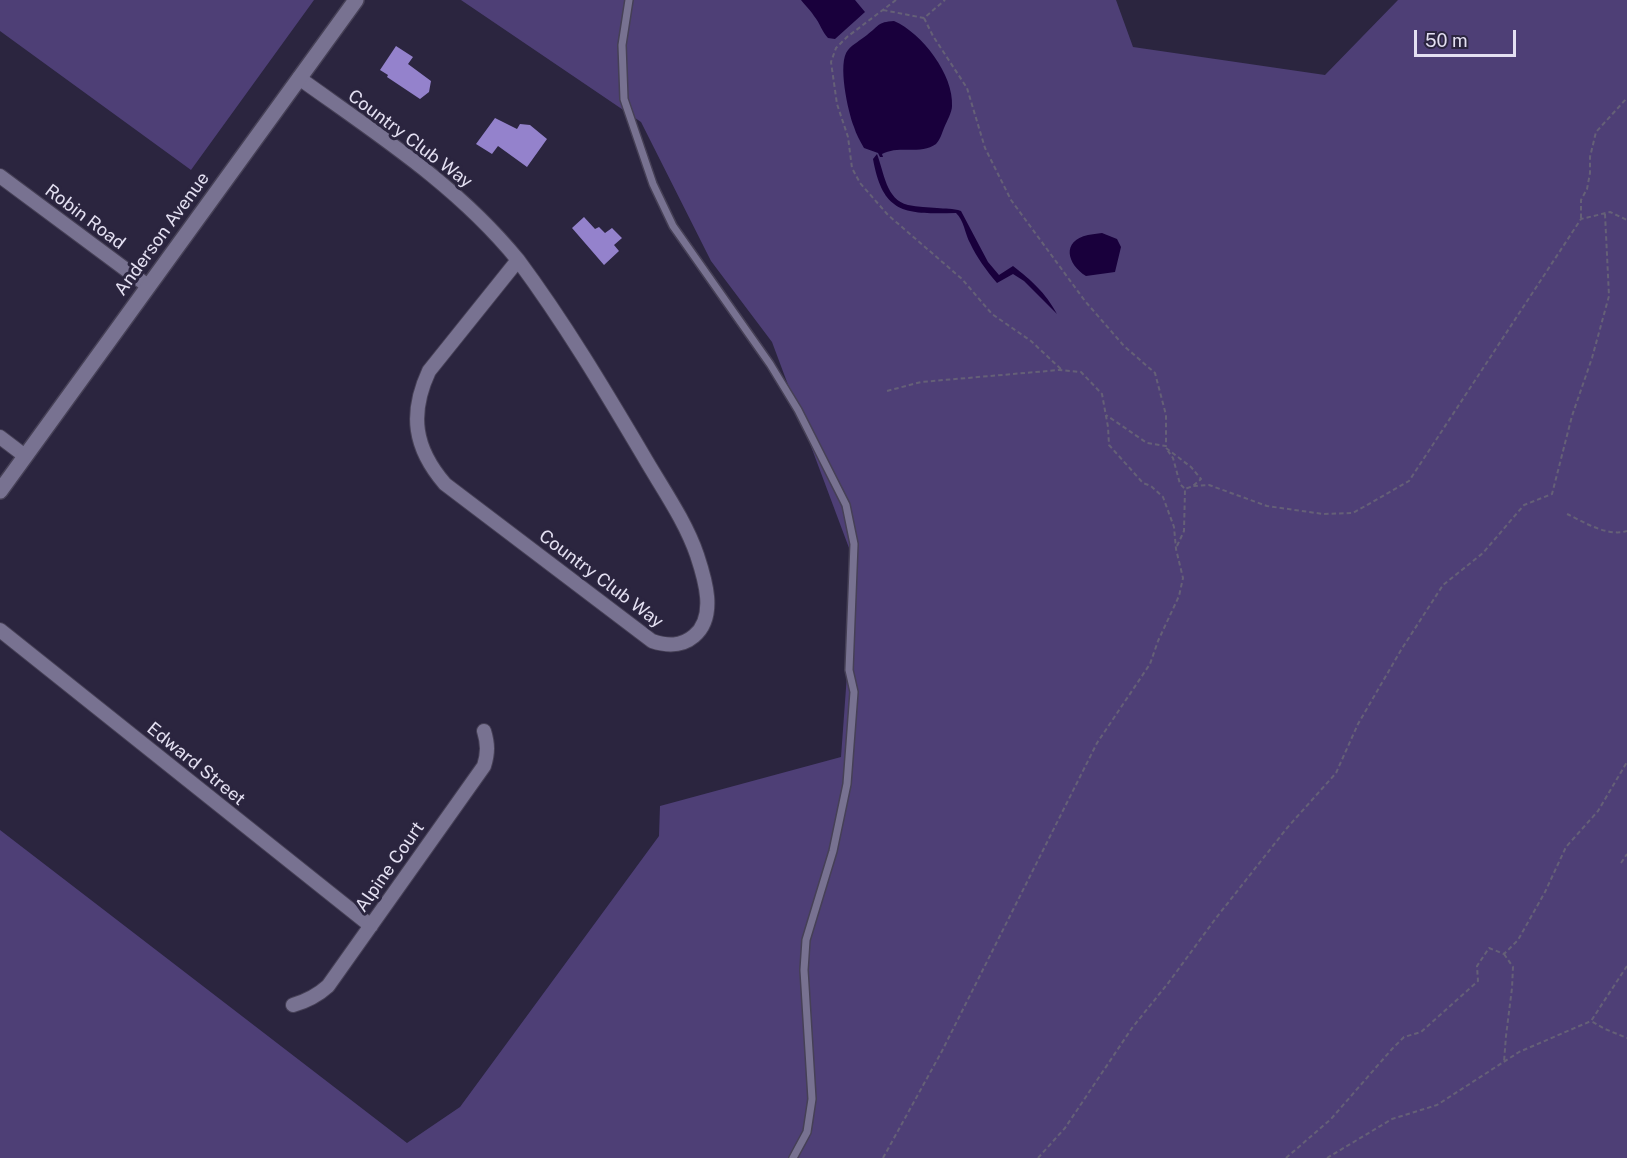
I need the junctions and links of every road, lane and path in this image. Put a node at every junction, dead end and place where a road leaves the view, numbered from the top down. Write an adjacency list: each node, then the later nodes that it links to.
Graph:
1 (356, 0): 7 (main road, Anderson Avenue)
2 (629, 0): 38 (lane)
3 (896, 0): 5 (path)
4 (945, 0): 6 (path)
5 (882, 10): 6 (path); 15 (path)
6 (924, 18): 17 (path)
7 (299, 78): 13 (street, Country Club Way); 14 (main road, Anderson Avenue)
8 (1627, 98): 11 (path)
9 (0, 176): 14 (street, Robin Road)
10 (1605, 214): 11 (path); 12 (path); 40 (path)
11 (1581, 219): 20 (path)
12 (1627, 220)
13 (518, 260): 13 (street, Country Club Way)
14 (148, 286): 19 (main road, Anderson Avenue)
15 (1063, 371): 16 (path); 17 (path)
16 (886, 391)
17 (1106, 415): 25 (path)
18 (0, 437): 19 (street)
19 (25, 456): 22 (main road, Anderson Avenue)
20 (1193, 486): 21 (path); 21 (path)
21 (1185, 489): 25 (path)
22 (0, 491)
23 (1567, 514): 24 (path)
24 (1627, 531)
25 (1176, 549): 39 (path)
26 (0, 630): 31 (street, Edward Street)
27 (484, 731): 31 (street, Alpine Court)
28 (1627, 762): 32 (path)
29 (1627, 854): 30 (path)
30 (1621, 862)
31 (371, 926): 34 (street, Alpine Court)
32 (1504, 954): 37 (path); 41 (path)
33 (1627, 966): 35 (path)
34 (293, 1005)
35 (1591, 1021): 36 (path); 37 (path)
36 (1627, 1038)
37 (1504, 1062): 42 (path)
38 (794, 1158)
39 (883, 1158)
40 (1038, 1158)
41 (1287, 1158)
42 (1327, 1158)

